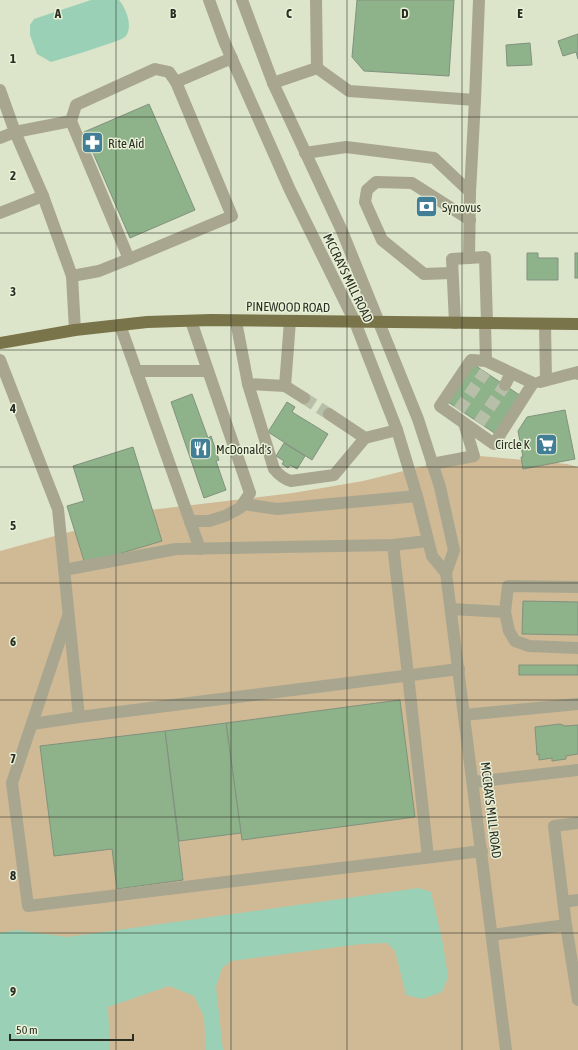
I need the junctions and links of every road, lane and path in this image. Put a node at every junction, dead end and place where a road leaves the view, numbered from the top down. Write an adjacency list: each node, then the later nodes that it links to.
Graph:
1 (209, 0): 5 (street, MCCRAYS MILL ROAD)
2 (242, 0): 8 (street, MCCRAYS MILL ROAD)
3 (316, 0): 6 (street)
4 (479, 0): 10 (street)
5 (232, 58): 7 (street); 27 (street, MCCRAYS MILL ROAD)
6 (317, 68): 8 (street); 10 (street)
7 (176, 82): 11 (street); 20 (street)
8 (273, 83): 14 (street, MCCRAYS MILL ROAD)
9 (0, 90): 12 (street)
10 (475, 100): 15 (street)
11 (71, 121): 12 (street); 20 (street)
12 (15, 132): 13 (street); 16 (street)
13 (0, 138)
14 (305, 153): 15 (street); 25 (street, MCCRAYS MILL ROAD)
15 (470, 192): 18 (street)
16 (43, 196): 17 (street); 22 (street)
17 (0, 213)
18 (470, 220): 19 (street); 21 (street)
19 (469, 258): 21 (street); 29 (street)
20 (129, 259): 22 (street)
21 (452, 273): 28 (street)
22 (72, 276): 33 (street)
23 (191, 321): 24 (main road, PINEWOOD ROAD); 32 (main road, PINEWOOD ROAD); 38 (street)
24 (236, 321): 26 (main road, PINEWOOD ROAD); 42 (street)
25 (377, 321): 27 (main road, PINEWOOD ROAD); 28 (main road, PINEWOOD ROAD); 51 (street, MCCRAYS MILL ROAD)
26 (290, 322): 27 (main road, PINEWOOD ROAD); 45 (street)
27 (355, 322): 49 (street, MCCRAYS MILL ROAD)
28 (455, 323): 29 (main road, PINEWOOD ROAD)
29 (486, 323): 30 (main road, PINEWOOD ROAD); 36 (street)
30 (545, 324): 31 (main road, PINEWOOD ROAD); 41 (street)
31 (578, 324)
32 (120, 325): 33 (main road, PINEWOOD ROAD); 37 (street)
33 (75, 330): 34 (main road, PINEWOOD ROAD)
34 (0, 343)
35 (0, 360): 58 (street)
36 (487, 365): 39 (street); 48 (street)
37 (136, 371): 38 (street); 54 (street)
38 (208, 371): 53 (street)
39 (511, 373): 43 (street); 44 (street)
40 (578, 374): 41 (street)
41 (546, 380): 43 (street)
42 (248, 384): 45 (street); 50 (street)
43 (533, 384): 48 (street)
44 (505, 385)
45 (286, 386): 46 (street)
46 (304, 398)
47 (329, 414): 50 (street)
48 (459, 416): 51 (street)
49 (397, 430): 50 (street); 52 (street, MCCRAYS MILL ROAD)
50 (365, 438)
51 (432, 464): 59 (street, MCCRAYS MILL ROAD)
52 (417, 496): 53 (street); 55 (street, MCCRAYS MILL ROAD)
53 (243, 504): 54 (street)
54 (190, 522): 57 (street)
55 (428, 541): 56 (street); 59 (street, MCCRAYS MILL ROAD)
56 (393, 545): 57 (street); 66 (street)
57 (200, 549): 58 (street)
58 (64, 570): 63 (street)
59 (446, 573): 61 (street, MCCRAYS MILL ROAD)
60 (578, 587): 62 (street)
61 (451, 609): 62 (street); 65 (street, MCCRAYS MILL ROAD)
62 (505, 612): 64 (street)
63 (68, 616): 69 (street); 70 (street)
64 (578, 648)
65 (459, 669): 66 (street); 68 (street, MCCRAYS MILL ROAD)
66 (408, 675): 69 (street); 75 (street)
67 (578, 704): 68 (street)
68 (464, 715): 72 (street, MCCRAYS MILL ROAD)
69 (79, 717): 70 (street)
70 (32, 724): 75 (street)
71 (578, 770): 72 (street)
72 (473, 782): 74 (street, MCCRAYS MILL ROAD)
73 (578, 823): 77 (street)
74 (482, 851): 75 (street); 79 (street, MCCRAYS MILL ROAD)
75 (428, 857)
76 (578, 900): 77 (street)
77 (564, 902): 78 (street)
78 (566, 925): 79 (street); 80 (street)
79 (492, 935): 82 (street, MCCRAYS MILL ROAD)
80 (574, 941): 81 (street)
81 (578, 1000)
82 (506, 1050)

